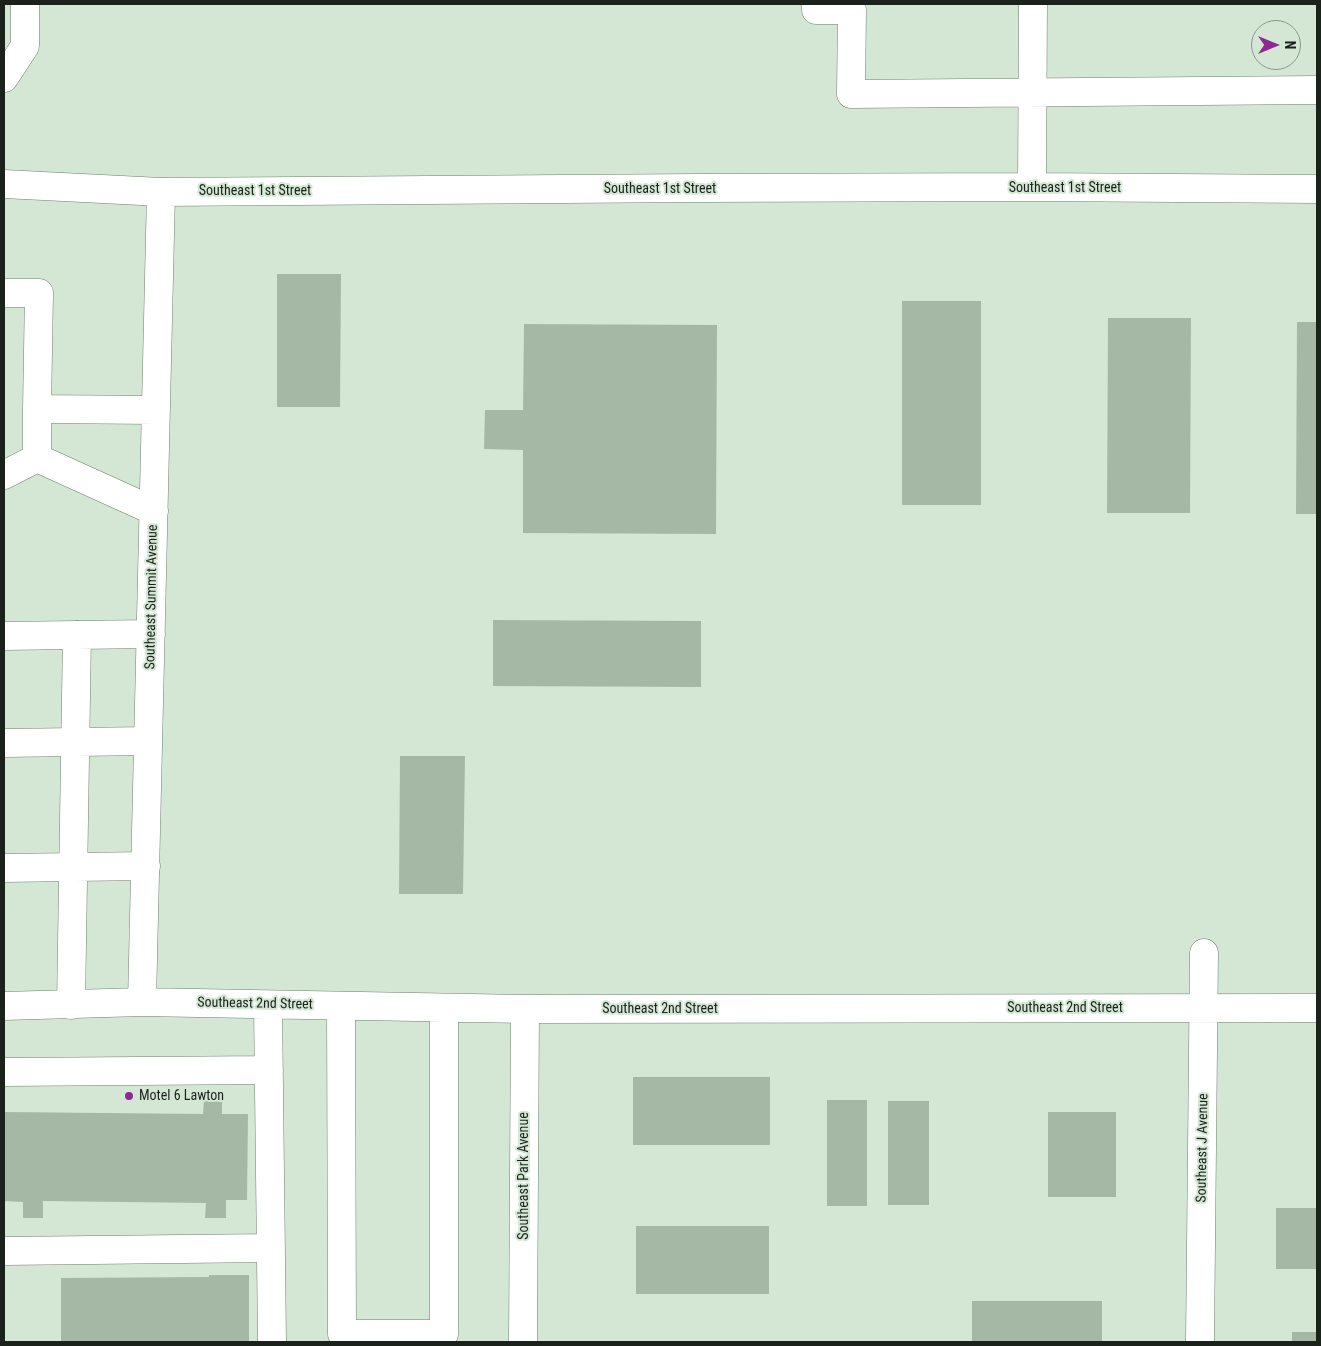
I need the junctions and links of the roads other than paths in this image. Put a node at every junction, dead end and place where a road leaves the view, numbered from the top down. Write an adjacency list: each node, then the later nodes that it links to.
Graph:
1 (25, 4): 4 (street)
2 (816, 4): 6 (street)
3 (1033, 4): 6 (street)
4 (4, 78)
5 (1317, 90): 6 (street)
6 (1033, 93): 8 (street)
7 (4, 184): 10 (street, Southeast 1st Street)
8 (1032, 188): 9 (street, Southeast 1st Street); 10 (street, Southeast 1st Street)
9 (1317, 189)
10 (161, 192): 13 (street, Southeast Summit Avenue)
11 (4, 293): 12 (street)
12 (37, 408): 13 (street); 14 (street)
13 (156, 410): 16 (street, Southeast Summit Avenue)
14 (37, 458): 15 (street); 16 (street)
15 (4, 475)
16 (154, 512): 17 (street, Southeast Summit Avenue)
17 (151, 634): 18 (street); 20 (street, Southeast Summit Avenue)
18 (77, 635): 19 (street); 21 (street)
19 (4, 636)
20 (148, 741): 21 (street); 24 (street, Southeast Summit Avenue)
21 (75, 742): 22 (street); 23 (street)
22 (4, 743)
23 (73, 866): 24 (street); 25 (street); 28 (street)
24 (146, 866): 27 (street, Southeast Summit Avenue)
25 (4, 868)
26 (1204, 953): 33 (street, Southeast J Avenue)
27 (142, 1002): 28 (street, Southeast 2nd Street); 29 (street, Southeast 2nd Street)
28 (71, 1005): 30 (street, Southeast 2nd Street)
29 (268, 1005): 31 (street, Southeast 2nd Street); 36 (street)
30 (4, 1006)
31 (341, 1006): 32 (street, Southeast 2nd Street); 32 (street)
32 (444, 1008): 35 (street, Southeast 2nd Street)
33 (1205, 1008): 34 (street, Southeast 2nd Street); 35 (street, Southeast 2nd Street); 42 (street, Southeast J Avenue)
34 (1317, 1008)
35 (525, 1009): 41 (street, Southeast Park Avenue)
36 (269, 1070): 37 (street); 38 (street)
37 (4, 1072)
38 (271, 1248): 39 (street); 40 (street)
39 (4, 1251)
40 (272, 1342)
41 (523, 1342)
42 (1200, 1342)

